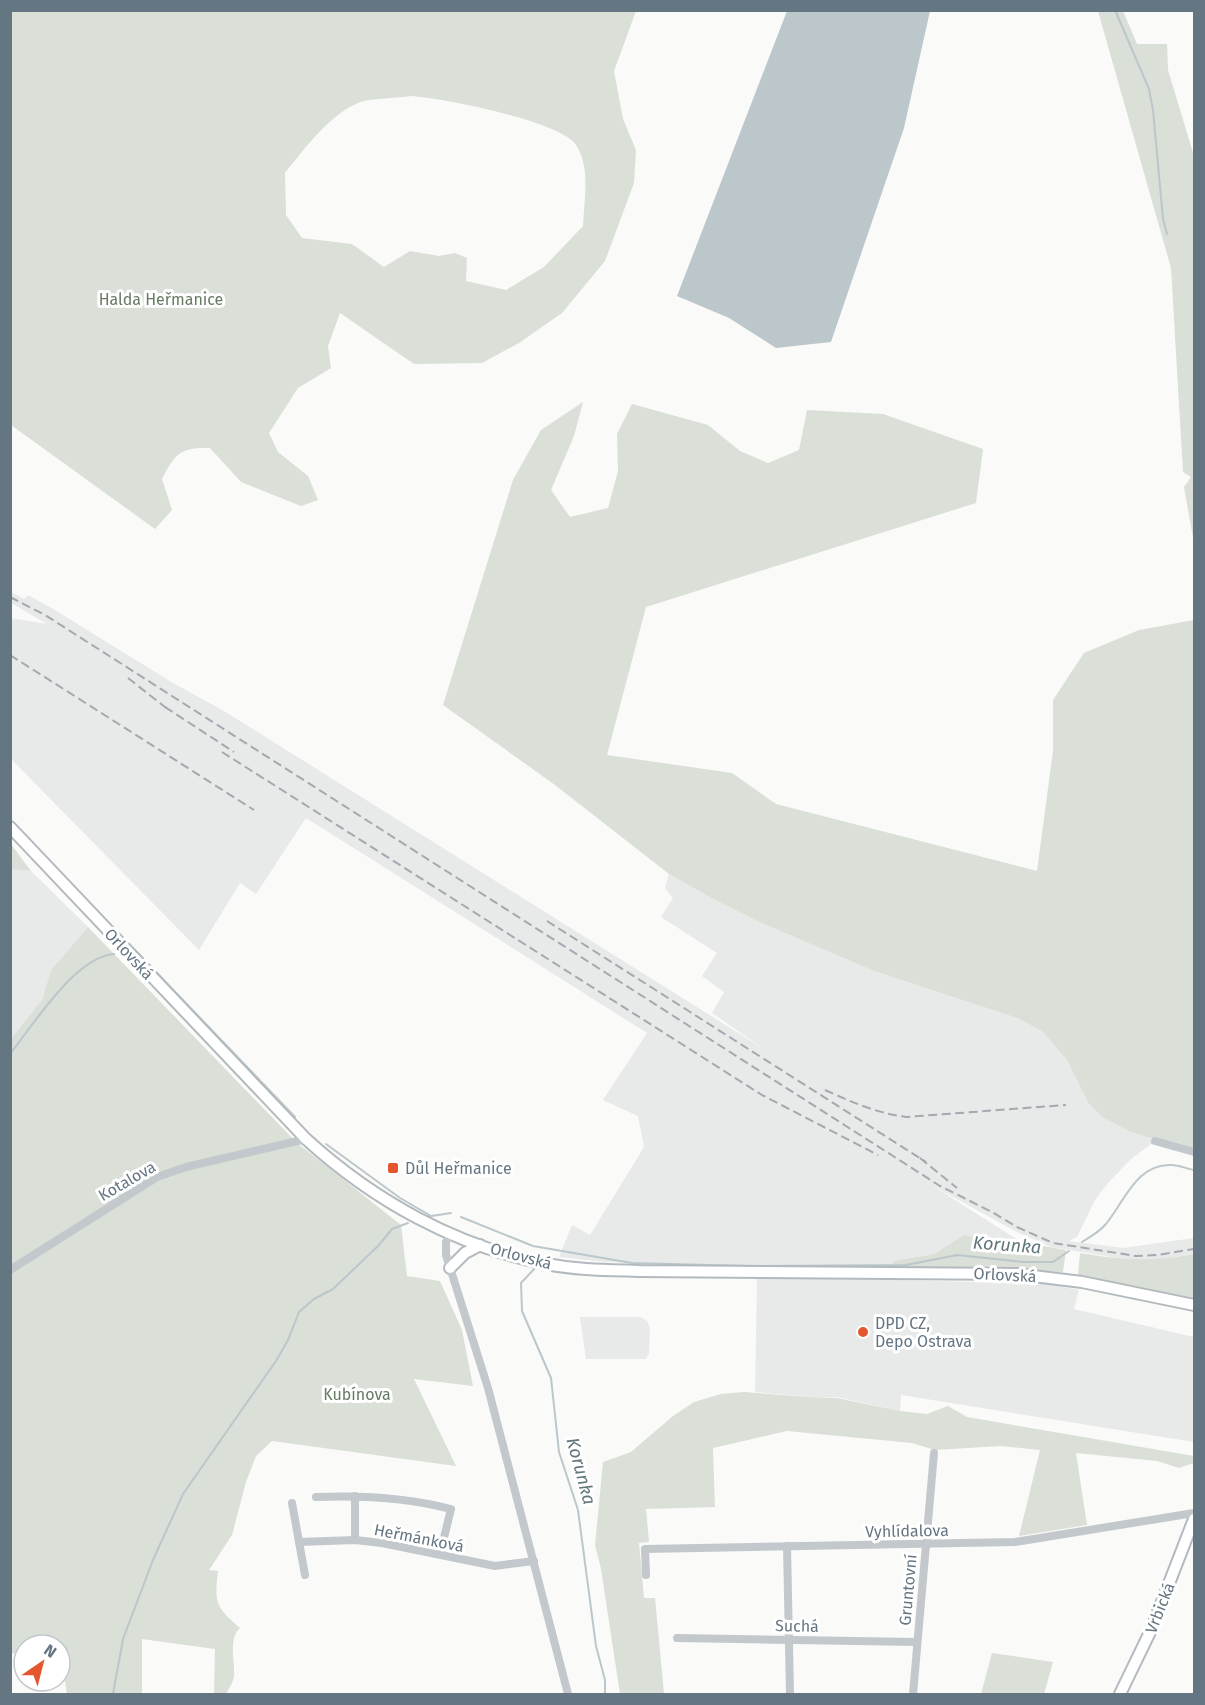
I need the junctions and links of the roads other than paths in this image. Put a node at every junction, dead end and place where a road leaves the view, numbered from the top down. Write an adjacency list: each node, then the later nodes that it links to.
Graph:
1 (10, 827): 2 (main road, Orlovská)
2 (306, 1140): 5 (main road, Orlovská); 8 (street, Kotalova)
3 (1155, 1141): 4 (street)
4 (1194, 1152)
5 (450, 1234): 6 (main road, Orlovská); 7 (street)
6 (480, 1245): 7 (main road); 9 (main road, Orlovská)
7 (450, 1268): 21 (street)
8 (10, 1270)
9 (1194, 1305)
10 (934, 1453): 18 (street, Gruntovní)
11 (355, 1496): 12 (street); 16 (street); 20 (street)
12 (316, 1497)
13 (292, 1503): 17 (street)
14 (1194, 1514): 18 (street, Vyhlídalova)
15 (1194, 1520): 30 (main road, Vrbická)
16 (355, 1540): 17 (street, Heřmánková); 20 (street, Heřmánková)
17 (299, 1542): 22 (street)
18 (925, 1544): 19 (street, Vyhlídalova); 26 (street, Gruntovní)
19 (787, 1546): 23 (street, Vyhlídalova); 25 (street)
20 (440, 1554): 21 (street, Heřmánková)
21 (534, 1561): 27 (street)
22 (305, 1575)
23 (646, 1575)
24 (677, 1638): 25 (street, Suchá)
25 (789, 1640): 26 (street, Suchá); 28 (street)
26 (917, 1642): 29 (street, Gruntovní)
27 (568, 1695)
28 (790, 1695)
29 (913, 1695)
30 (1120, 1695)

